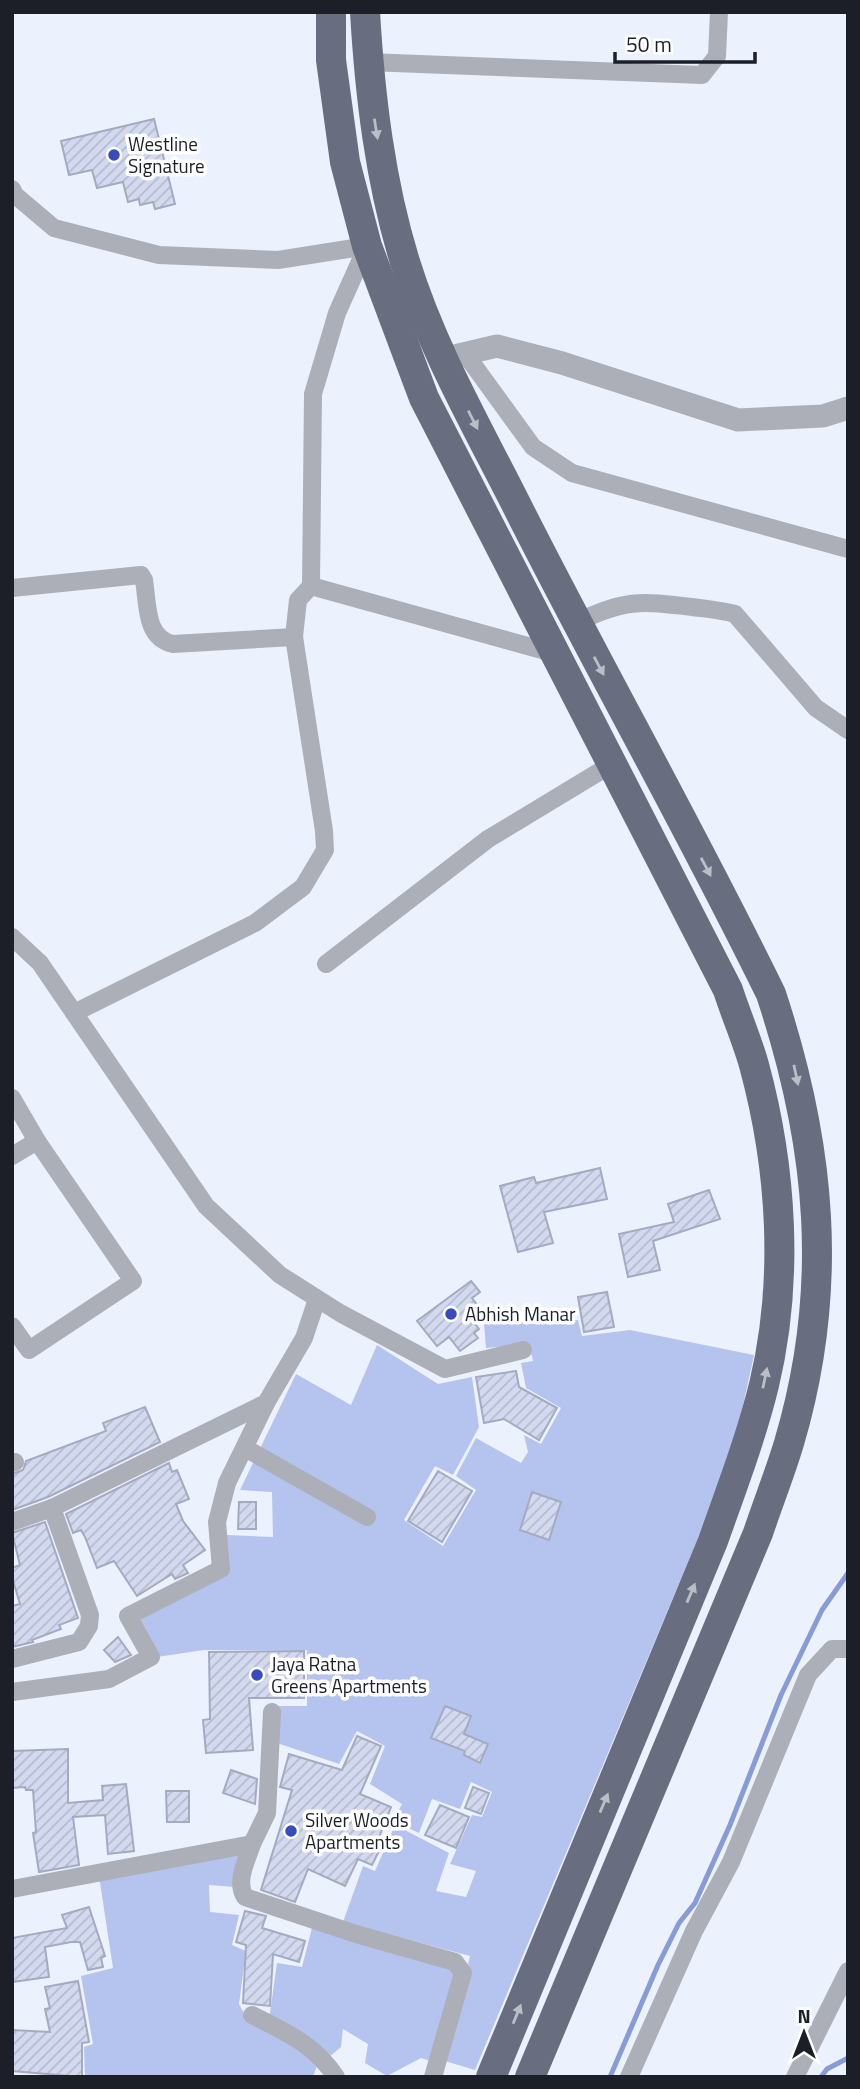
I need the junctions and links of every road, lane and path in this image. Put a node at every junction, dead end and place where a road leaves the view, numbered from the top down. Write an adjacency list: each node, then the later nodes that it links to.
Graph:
1 (331, 12): 6 (highway)
2 (365, 12): 4 (highway)
3 (719, 12): 4 (street)
4 (368, 62): 7 (highway, one-way to 7)
5 (12, 189): 6 (street)
6 (367, 246): 10 (street); 14 (highway)
7 (453, 355): 8 (street); 9 (street); 12 (highway, one-way to 12)
8 (848, 408)
9 (848, 548)
10 (311, 586): 13 (street); 14 (street)
11 (12, 588): 13 (street)
12 (576, 623): 15 (street); 42 (highway, one-way to 42)
13 (294, 638): 19 (street)
14 (552, 653): 16 (highway)
15 (848, 730)
16 (612, 764): 18 (street); 41 (highway, one-way to 16)
17 (12, 937): 19 (street)
18 (326, 964)
19 (74, 1013): 23 (street)
20 (12, 1098): 21 (street)
21 (37, 1141): 22 (street); 24 (street)
22 (12, 1156)
23 (317, 1299): 25 (street); 26 (street)
24 (12, 1326)
25 (523, 1350)
26 (267, 1404): 27 (street); 28 (street)
27 (245, 1448): 29 (street); 33 (street)
28 (52, 1508): 30 (street); 32 (street)
29 (367, 1517)
30 (12, 1522)
31 (848, 1649): 43 (street)
32 (12, 1659)
33 (12, 1692)
34 (272, 1712): 35 (street)
35 (252, 1844): 36 (street); 40 (street)
36 (12, 1889)
37 (848, 1971): 44 (street)
38 (253, 2015): 39 (street)
39 (337, 2077)
40 (432, 2077)
41 (491, 2077)
42 (530, 2077)
43 (629, 2077)
44 (795, 2077)

